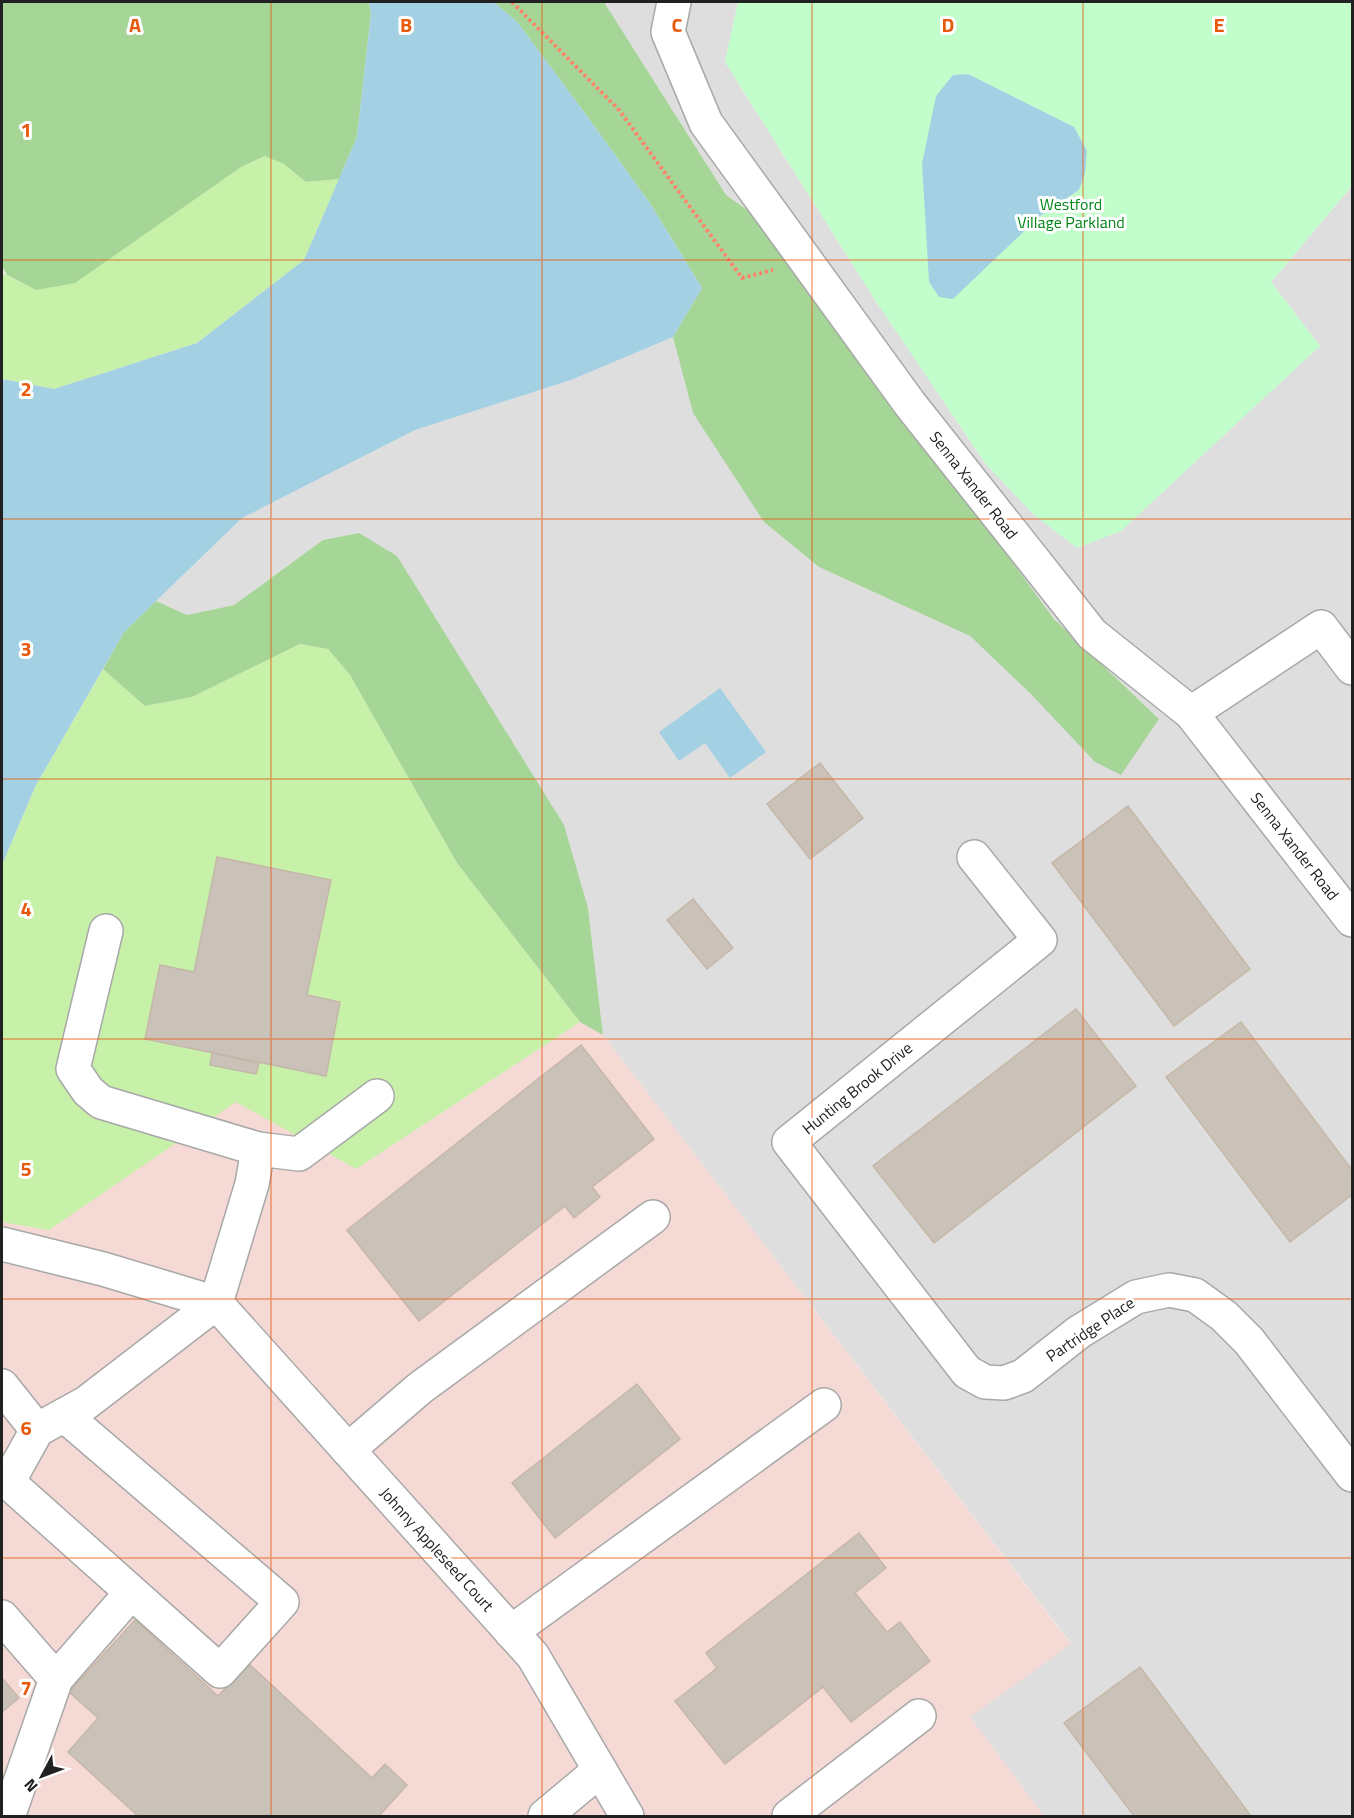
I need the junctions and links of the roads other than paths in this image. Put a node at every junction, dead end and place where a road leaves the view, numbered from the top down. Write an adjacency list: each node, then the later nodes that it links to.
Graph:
1 (674, 2): 3 (street, Senna Xander Road)
2 (1353, 668): 3 (street)
3 (1191, 713): 5 (street, Senna Xander Road)
4 (974, 857): 12 (street, Hunting Brook Drive)
5 (1353, 920)
6 (106, 931): 8 (street)
7 (377, 1096): 8 (street)
8 (258, 1149): 11 (street)
9 (653, 1216): 16 (street)
10 (2, 1244): 11 (street)
11 (216, 1303): 15 (street); 16 (street, Johnny Appleseed Court)
12 (968, 1372): 17 (street, Partridge Place)
13 (2, 1386): 15 (street)
14 (824, 1406): 21 (street)
15 (50, 1423): 18 (street); 19 (street)
16 (348, 1450): 21 (street, Johnny Appleseed Court)
17 (1353, 1475)
18 (4, 1484): 19 (street)
19 (132, 1593): 22 (street)
20 (2, 1617): 22 (street)
21 (511, 1632): 24 (street, Johnny Appleseed Court)
22 (56, 1678): 25 (street)
23 (919, 1716): 28 (street)
24 (600, 1770): 26 (street); 27 (street, Johnny Appleseed Court)
25 (7, 1812)
26 (545, 1816)
27 (627, 1816)
28 (789, 1816)

